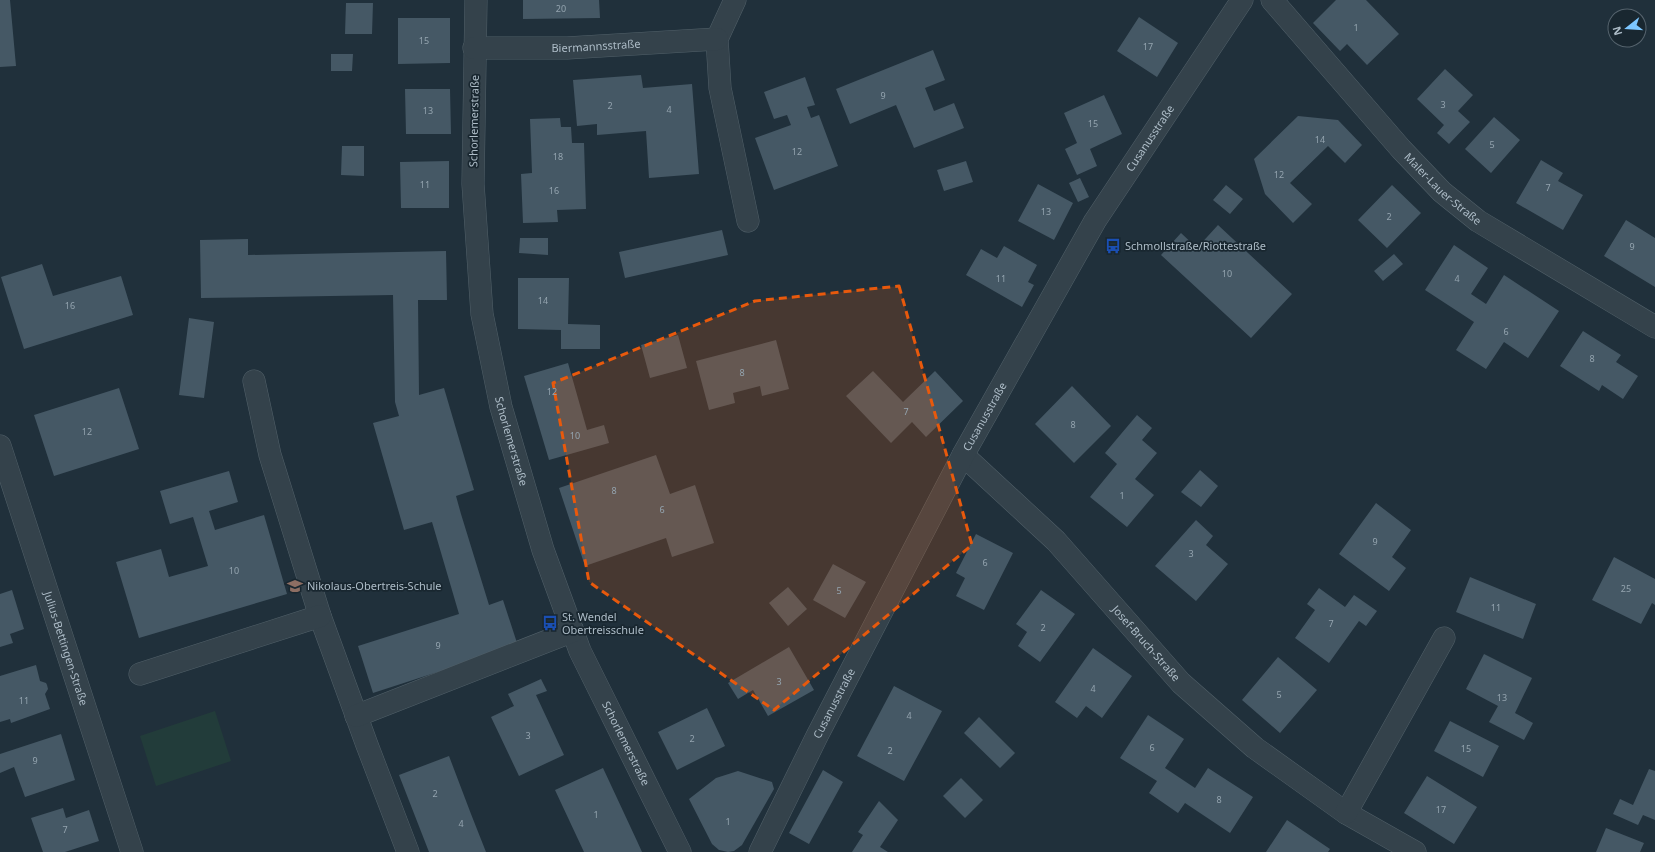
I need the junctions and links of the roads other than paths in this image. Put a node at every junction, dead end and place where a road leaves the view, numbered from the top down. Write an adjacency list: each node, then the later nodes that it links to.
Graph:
1 (476, 0): 6 (street, Schorlemerstraße)
2 (735, 0): 5 (street)
3 (1242, 0): 11 (street, Cusanusstraße)
4 (1272, 0): 8 (street, Maler-Lauer-Straße)
5 (717, 39): 6 (street, Biermannsstraße); 7 (street)
6 (474, 48): 13 (street, Schorlemerstraße)
7 (748, 221)
8 (1655, 327)
9 (254, 381): 12 (street)
10 (0, 446): 18 (street, Julius-Bettingen-Straße)
11 (963, 455): 17 (street, Josef-Bruch-Straße); 21 (street, Cusanusstraße)
12 (320, 616): 15 (street); 16 (street)
13 (573, 631): 16 (street); 20 (street, Schorlemerstraße)
14 (1444, 638): 17 (street)
15 (140, 674)
16 (356, 716): 19 (street)
17 (1346, 813): 22 (street, Josef-Bruch-Straße)
18 (132, 852)
19 (408, 852)
20 (680, 852)
21 (760, 852)
22 (1415, 852)

